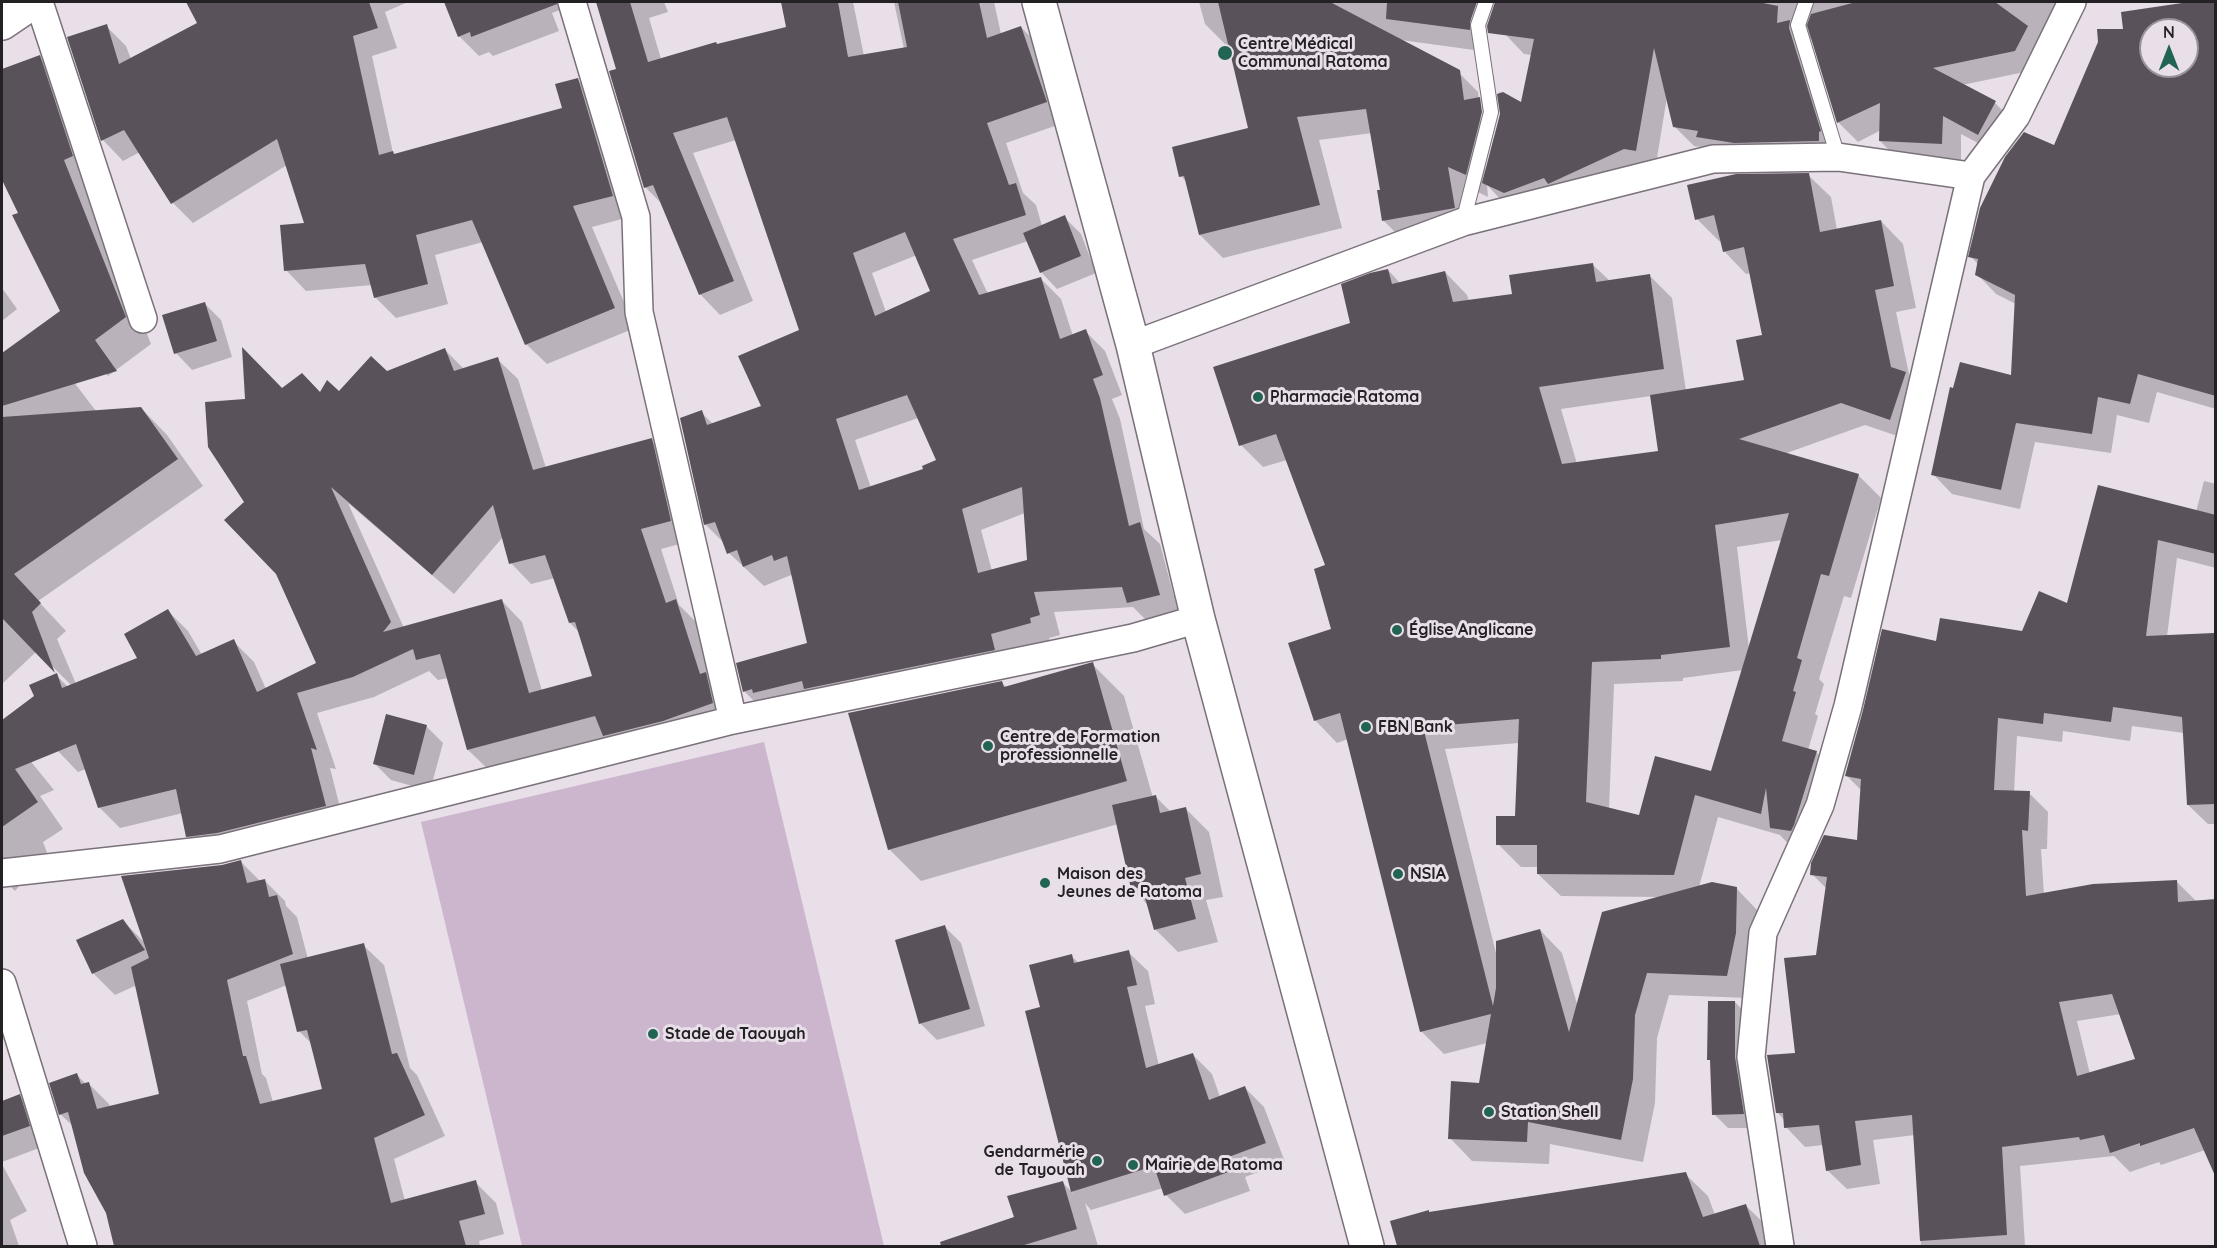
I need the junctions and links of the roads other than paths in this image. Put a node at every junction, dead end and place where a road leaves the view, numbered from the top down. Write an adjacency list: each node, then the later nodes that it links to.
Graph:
1 (33, 2): 8 (main road)
2 (39, 2): 12 (street)
3 (572, 2): 15 (street)
4 (1039, 2): 13 (main road)
5 (1486, 2): 11 (lane)
6 (1806, 2): 9 (lane)
7 (2072, 2): 10 (street)
8 (2, 23)
9 (1838, 157): 10 (street); 11 (street)
10 (1971, 176): 20 (street)
11 (1463, 222): 13 (street)
12 (143, 319)
13 (1133, 345): 14 (main road)
14 (1198, 619): 15 (street); 19 (main road)
15 (733, 720): 16 (street)
16 (2, 873)
17 (2, 983): 18 (street)
18 (83, 1246)
19 (1367, 1246)
20 (1780, 1246)

